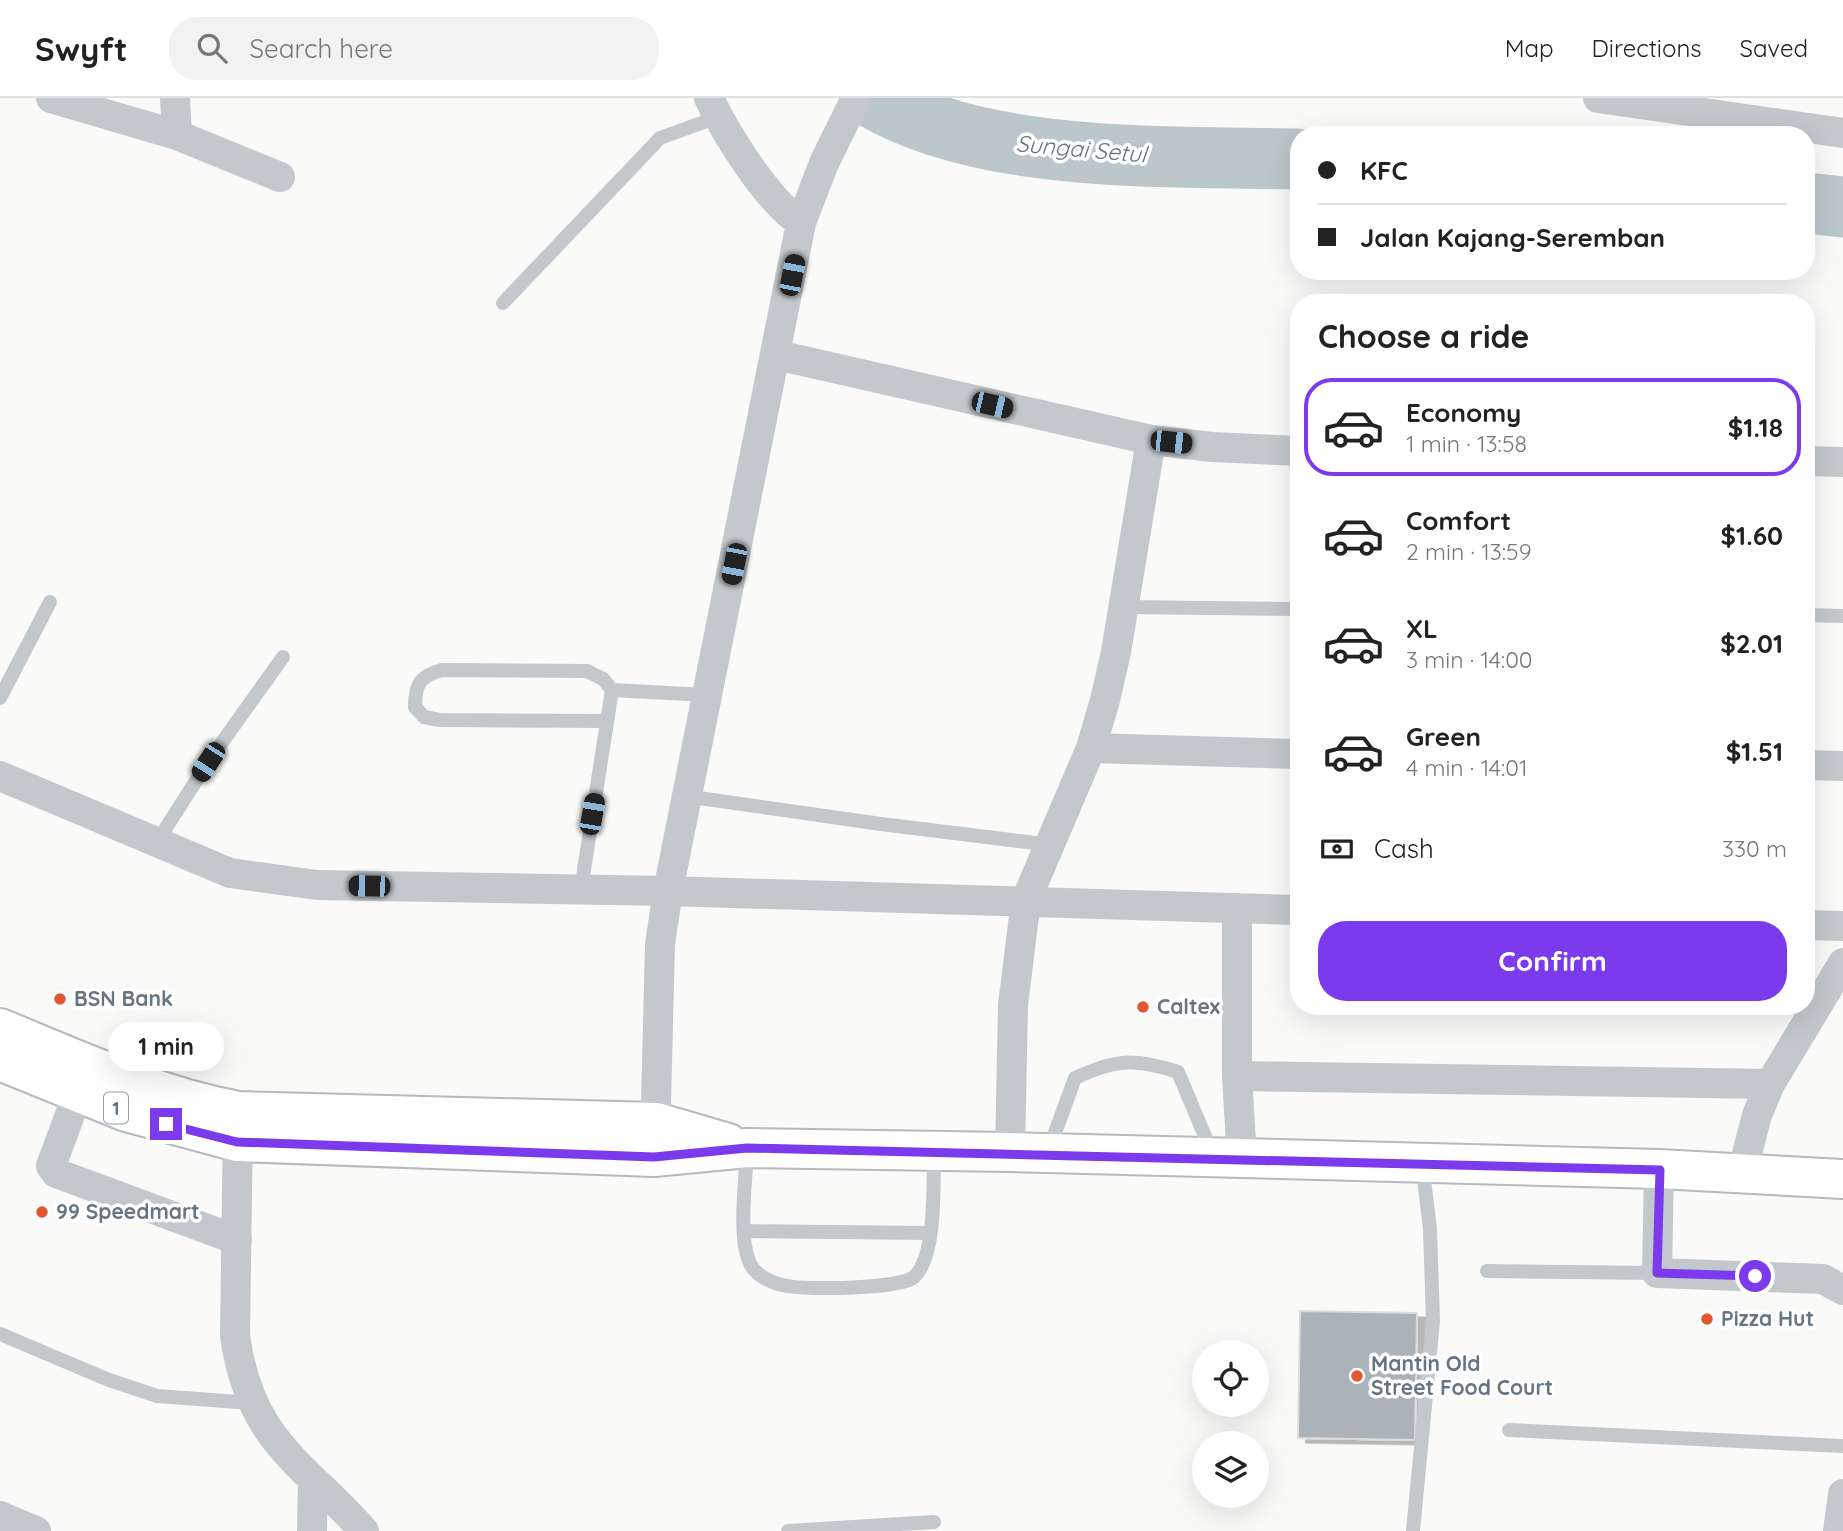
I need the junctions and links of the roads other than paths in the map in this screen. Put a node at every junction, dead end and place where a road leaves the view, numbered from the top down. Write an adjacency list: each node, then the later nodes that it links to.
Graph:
1 (51, 98): 9 (street)
2 (175, 98): 9 (street)
3 (856, 98): 11 (street)
4 (1598, 98): 6 (street)
5 (720, 118): 11 (street); 12 (lane)
6 (1794, 126)
7 (1815, 129): 8 (street)
8 (1843, 133)
9 (177, 135): 10 (street)
10 (280, 177)
11 (801, 223): 13 (street)
12 (503, 303)
13 (777, 355): 14 (street); 25 (street)
14 (1152, 440): 15 (street); 19 (street)
15 (1290, 451)
16 (1815, 461): 17 (street)
17 (1843, 462)
18 (50, 602): 26 (lane)
19 (1123, 607): 20 (lane); 28 (street)
20 (1290, 609)
21 (1815, 615): 22 (lane)
22 (1843, 616)
23 (284, 657): 34 (lane)
24 (611, 690): 25 (lane); 27 (lane); 27 (lane)
25 (708, 695): 33 (street)
26 (0, 698)
27 (607, 721): 36 (lane)
28 (1091, 748): 29 (street); 35 (street)
29 (1290, 754)
30 (1815, 765): 31 (street)
31 (1843, 766)
32 (0, 776): 34 (street)
33 (685, 796): 35 (lane); 37 (street)
34 (157, 842): 36 (street)
35 (1051, 845): 38 (street)
36 (581, 889): 37 (street)
37 (667, 891): 38 (street); 52 (street)
38 (1026, 900): 39 (street); 55 (street)
39 (1237, 908): 40 (street); 48 (street)
40 (1290, 910)
41 (1815, 925): 42 (street)
42 (1843, 926)
43 (1843, 963): 44 (street)
44 (1815, 1009)
45 (1812, 1015): 49 (street)
46 (0, 1028): 51 (main road)
47 (0, 1061): 50 (main road, 1)
48 (1237, 1076): 49 (street); 57 (street)
49 (1770, 1084): 60 (street)
50 (78, 1093): 51 (main road, 1); 64 (street)
51 (237, 1126): 52 (main road, 1); 64 (street)
52 (655, 1139): 53 (main road, 1)
53 (747, 1148): 54 (main road, 1); 62 (lane)
54 (934, 1152): 55 (main road, 1); 63 (lane)
55 (1010, 1152): 56 (main road, 1)
56 (1048, 1153): 57 (main road, 1); 57 (lane)
57 (1228, 1158): 58 (main road, 1)
58 (1422, 1163): 59 (main road, 1); 80 (lane)
59 (1660, 1170): 60 (main road, 1); 66 (street)
60 (1742, 1173): 61 (main road, 1)
61 (1843, 1179)
62 (745, 1231): 63 (lane); 63 (lane)
63 (930, 1233)
64 (237, 1240): 69 (street)
65 (1487, 1271): 66 (lane)
66 (1657, 1273): 67 (street)
67 (1843, 1290)
68 (0, 1334): 69 (lane)
69 (252, 1403): 72 (street)
70 (1509, 1430): 71 (lane)
71 (1843, 1446)
72 (313, 1481): 77 (street); 78 (street)
73 (1843, 1494): 81 (street)
74 (0, 1516): 76 (street)
75 (934, 1522): 79 (lane)
76 (36, 1531)
77 (312, 1531)
78 (365, 1531)
79 (788, 1531)
80 (1413, 1531)
81 (1838, 1531)

